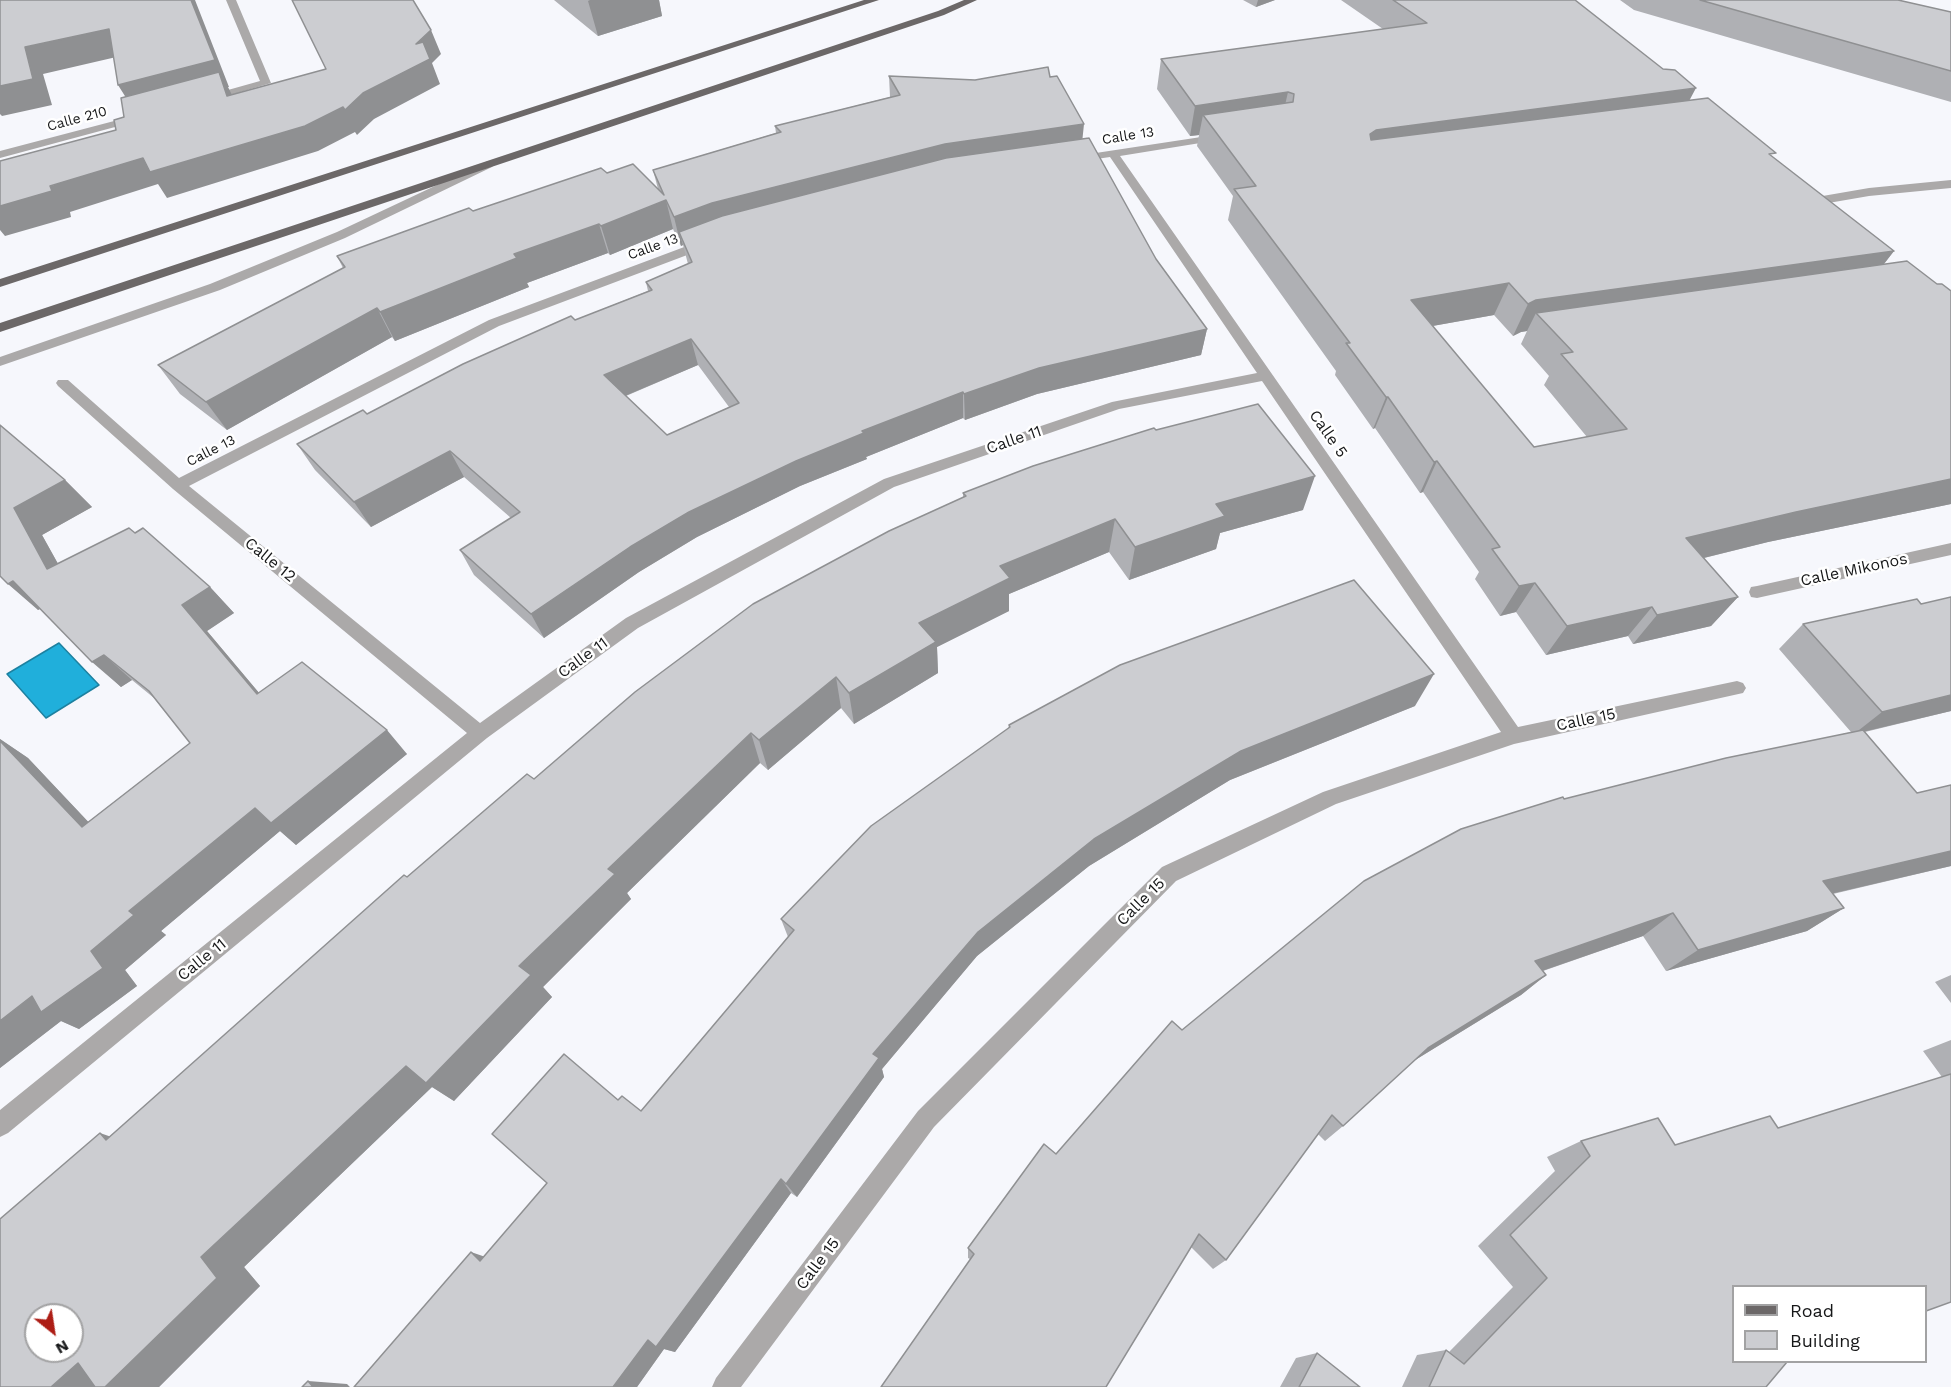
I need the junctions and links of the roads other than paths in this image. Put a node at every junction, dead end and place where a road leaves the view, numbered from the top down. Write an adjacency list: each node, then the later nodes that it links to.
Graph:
1 (231, 0): 4 (street)
2 (874, 0): 14 (main road)
3 (972, 0): 10 (main road)
4 (196, 102)
5 (150, 114): 8 (street, Calle 210)
6 (1236, 135): 7 (street, Calle 13)
7 (1113, 154): 9 (street, Calle 13); 17 (street, Calle 5)
8 (0, 155)
9 (1058, 162)
10 (488, 165): 15 (main road); 16 (street)
11 (1951, 184): 12 (street)
12 (1811, 202)
13 (723, 237): 19 (street, Calle 13)
14 (0, 283)
15 (0, 328)
16 (0, 362)
17 (1266, 376): 23 (street, Calle 11); 24 (street, Calle 5)
18 (63, 383): 19 (street, Calle 12)
19 (178, 485): 23 (street, Calle 12)
20 (1951, 549): 21 (street, Calle Mikonos)
21 (1757, 592)
22 (1737, 688): 24 (street, Calle 15)
23 (480, 734): 25 (street, Calle 11)
24 (1514, 736): 26 (street, Calle 15)
25 (0, 1125)
26 (725, 1387)

